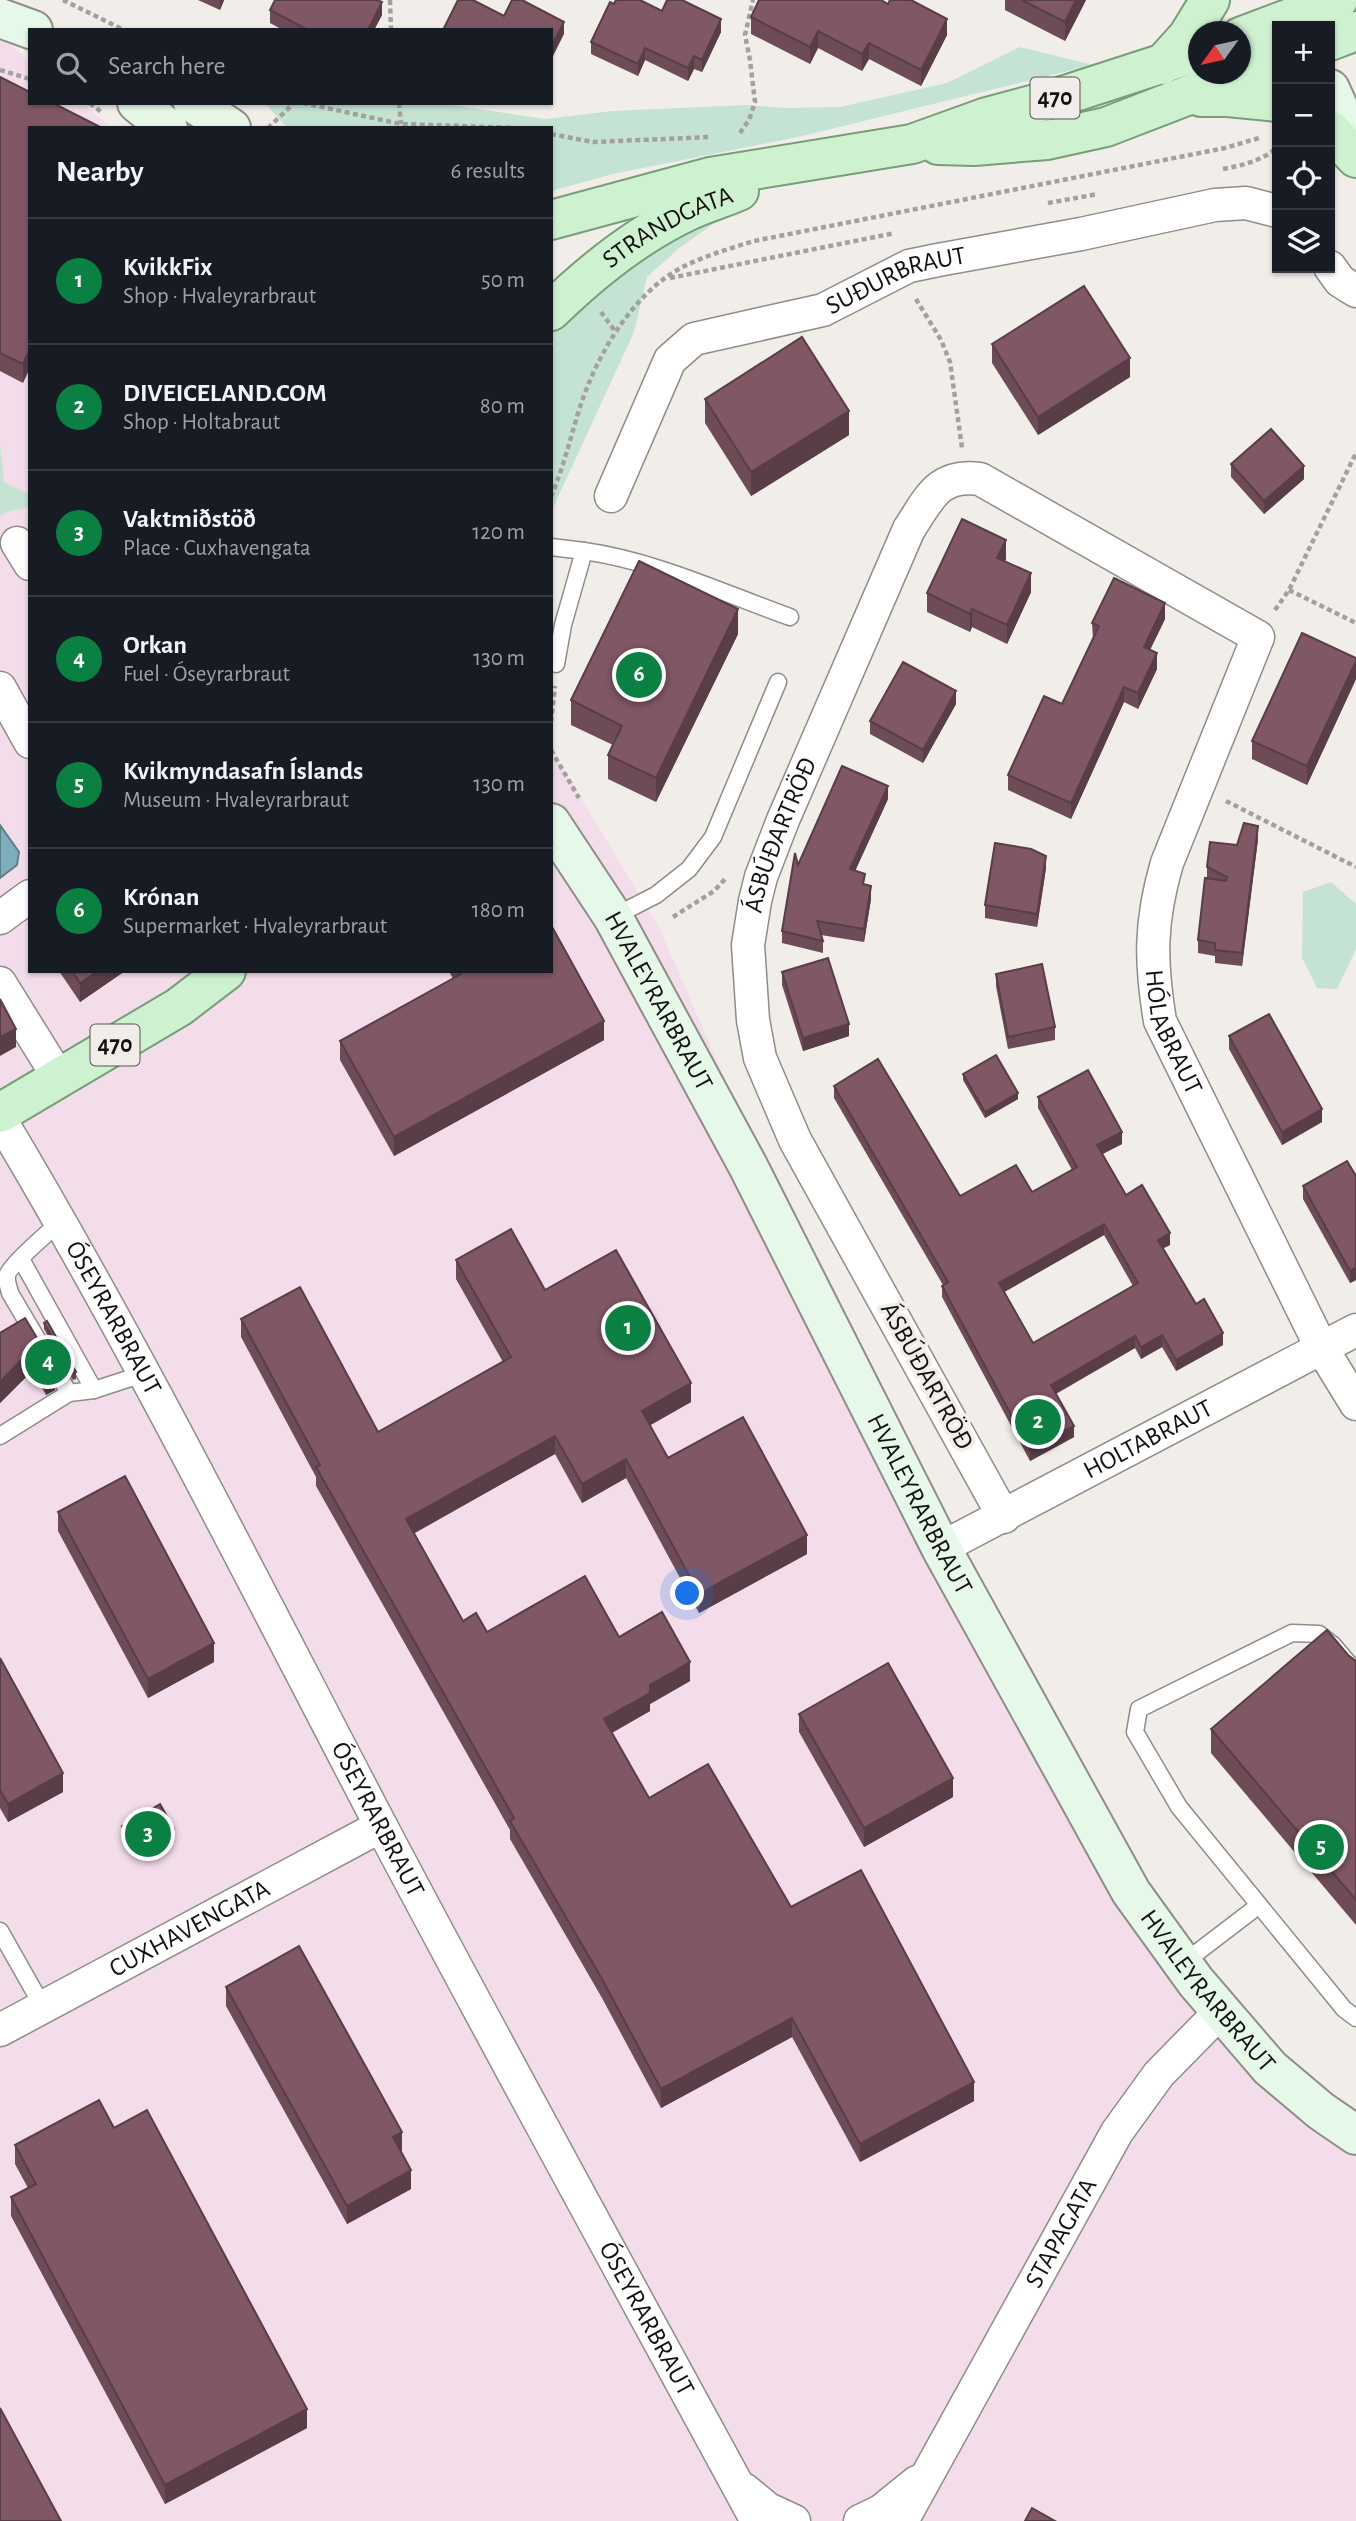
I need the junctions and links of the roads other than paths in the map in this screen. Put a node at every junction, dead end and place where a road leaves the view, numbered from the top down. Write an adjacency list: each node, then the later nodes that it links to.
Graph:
1 (1210, 0): 9 (main road)
2 (1298, 14): 3 (main road); 5 (main road)
3 (1343, 22)
4 (8, 24): 6 (street)
5 (1251, 33)
6 (28, 49)
7 (1188, 56): 9 (main road, STRANDGATA / 470)
8 (1272, 63): 10 (main road, STRANDGATA / 470)
9 (1162, 65): 18 (main road, STRANDGATA / 470)
10 (1185, 97): 14 (main road); 18 (main road, STRANDGATA / 470)
11 (1335, 100): 19 (street)
12 (139, 105): 15 (street)
13 (196, 105): 16 (street)
14 (1272, 118)
15 (166, 126)
16 (228, 126)
17 (1335, 135): 20 (main road)
18 (912, 144): 21 (main road, STRANDGATA / 470)
19 (1356, 146)
20 (1356, 158)
21 (798, 163): 23 (main road, STRANDGATA / 470); 26 (main road, STRANDGATA / 470)
22 (1274, 210): 27 (street, SUÐURBRAUT)
23 (553, 219)
24 (1334, 273): 25 (street)
25 (1356, 290)
26 (553, 308)
27 (611, 496)
28 (553, 547): 29 (lane)
29 (584, 551): 30 (lane); 32 (lane)
30 (790, 617)
31 (1258, 637): 48 (street, HÓLABRAUT); 54 (street, ÁSBÚÐARTRÖÐ)
32 (556, 664)
33 (778, 682): 38 (lane)
34 (0, 688): 35 (street)
35 (28, 738)
36 (553, 826): 38 (street, HVALEYRARBRAUT)
37 (28, 897): 39 (street)
38 (613, 917): 55 (street, HVALEYRARBRAUT)
39 (0, 918)
40 (223, 973): 42 (main road, 470)
41 (0, 983): 42 (street)
42 (59, 1078): 43 (main road, 470)
43 (0, 1113)
44 (0, 1119): 45 (street, ÓSEYRARBRAUT)
45 (61, 1221): 46 (lane); 49 (street, ÓSEYRARBRAUT)
46 (21, 1259): 50 (lane); 51 (lane)
47 (1356, 1331): 48 (street, HOLTABRAUT)
48 (1321, 1347): 52 (street, HÓLABRAUT); 54 (street, HOLTABRAUT)
49 (143, 1374): 50 (lane); 57 (street, ÓSEYRARBRAUT)
50 (94, 1390): 51 (lane)
51 (69, 1393): 53 (lane)
52 (1356, 1404)
53 (0, 1436)
54 (1004, 1517): 55 (street, HOLTABRAUT)
55 (942, 1548): 60 (street, HVALEYRARBRAUT)
56 (1356, 1672): 58 (lane)
57 (381, 1826): 61 (street, CUXHAVENGATA); 67 (street, ÓSEYRARBRAUT)
58 (1258, 1906): 60 (lane); 63 (lane)
59 (0, 1931): 61 (lane)
60 (1182, 1964): 62 (street, HVALEYRARBRAUT)
61 (43, 2007): 64 (street, CUXHAVENGATA)
62 (1220, 2012): 65 (street, HVALEYRARBRAUT); 66 (street, STAPAGATA)
63 (1356, 2018)
64 (0, 2030)
65 (1356, 2134)
66 (929, 2472): 70 (street, STAPAGATA); 71 (street, STAPAGATA)
67 (733, 2476): 68 (street, ÓSEYRARBRAUT); 69 (street)
68 (757, 2521)
69 (794, 2521)
70 (860, 2521)
71 (902, 2521)

